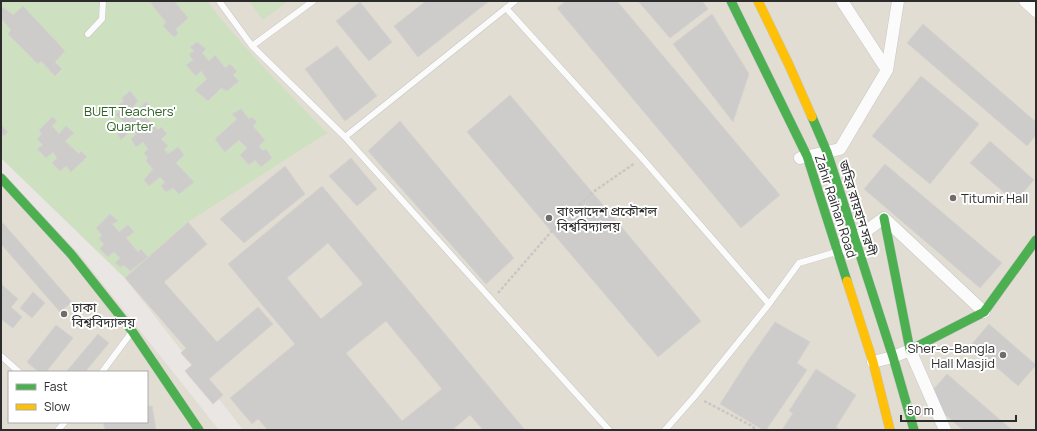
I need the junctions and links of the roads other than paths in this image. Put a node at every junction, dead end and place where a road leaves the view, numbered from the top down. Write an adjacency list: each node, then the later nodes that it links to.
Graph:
1 (103, 1): 12 (lane)
2 (219, 1): 13 (lane)
3 (312, 1): 13 (lane)
4 (515, 1): 10 (lane)
5 (731, 1): 17 (main road, Zahir Raihan Road)
6 (758, 1): 16 (main road, জহির রায়হান সরণী)
7 (842, 1): 14 (street)
8 (898, 1): 14 (street)
9 (1025, 1): 11 (street)
10 (506, 8): 15 (lane); 23 (lane)
11 (1036, 10)
12 (88, 34)
13 (252, 46): 15 (lane)
14 (887, 70): 16 (street)
15 (345, 137): 33 (lane)
16 (828, 152): 17 (street); 20 (main road, জহির রায়হান সরণী)
17 (803, 157): 22 (main road, Zahir Raihan Road)
18 (1, 178): 25 (main road)
19 (884, 218): 20 (street); 24 (street); 26 (main road)
20 (855, 240): 22 (street); 28 (main road, জহির রায়হান সরণী)
21 (1036, 240): 24 (main road)
22 (837, 252): 23 (lane); 29 (main road, Zahir Raihan Road)
23 (769, 304): 34 (lane)
24 (984, 312): 26 (main road)
25 (132, 331): 31 (lane); 32 (main road)
26 (910, 350): 28 (street); 37 (street)
27 (1, 356): 30 (lane)
28 (893, 357): 29 (street); 36 (main road, জহির রায়হান সরণী)
29 (873, 362): 35 (main road, Zahir Raihan Road)
30 (18, 371)
31 (103, 371)
32 (198, 430)
33 (609, 430)
34 (665, 430)
35 (890, 430)
36 (914, 430)
37 (945, 430)

